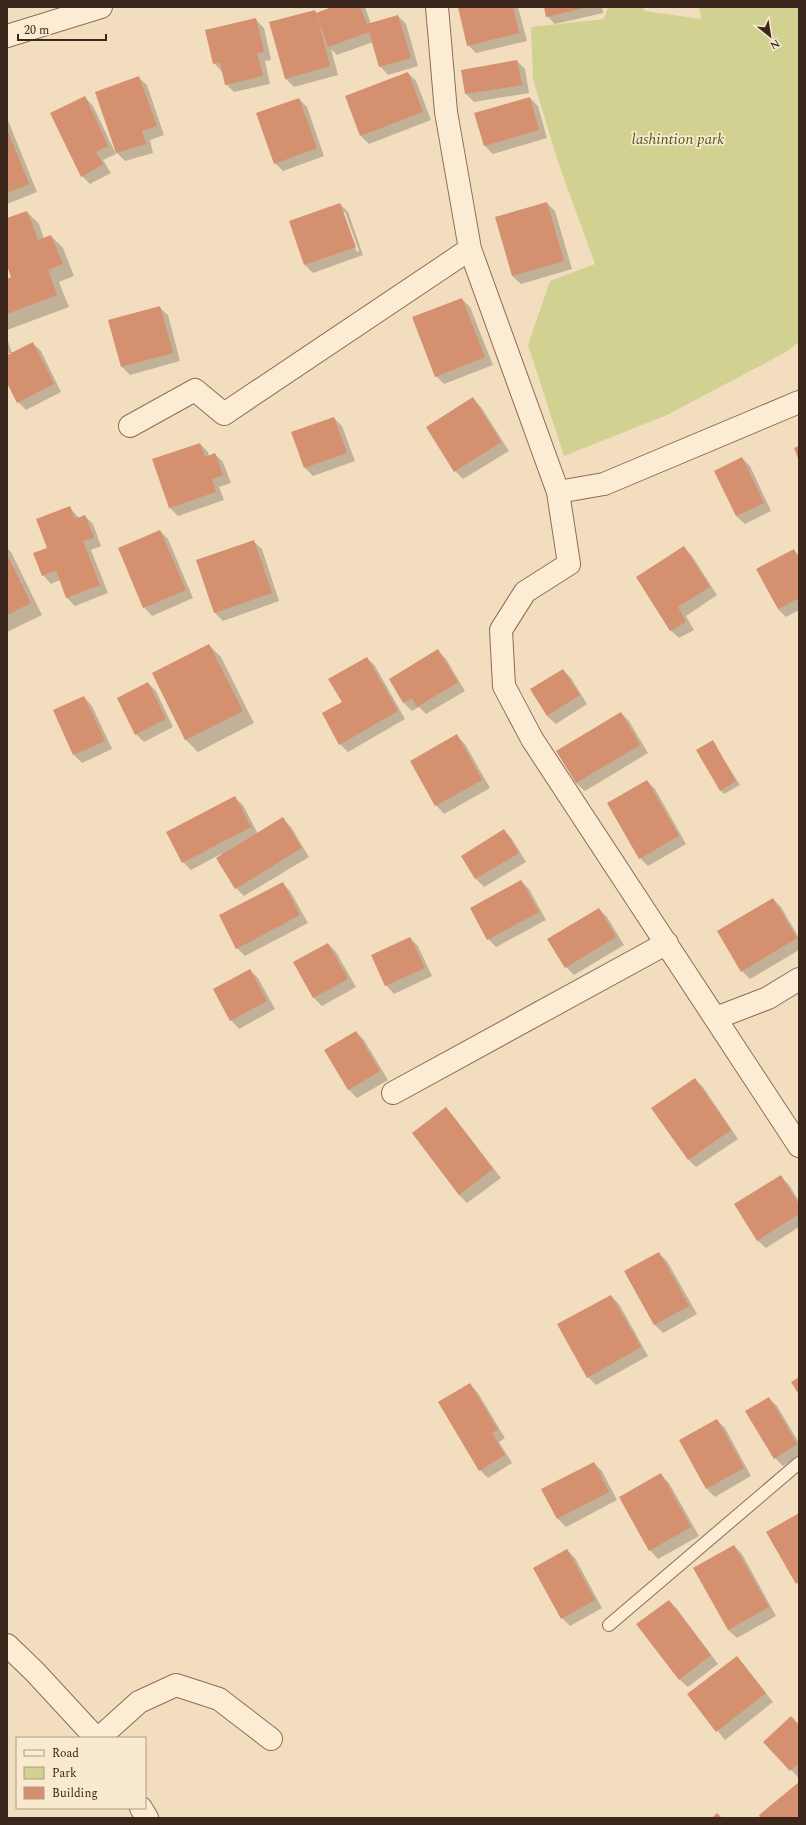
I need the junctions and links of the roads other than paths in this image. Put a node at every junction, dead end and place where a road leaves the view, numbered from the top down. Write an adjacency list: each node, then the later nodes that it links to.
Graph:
1 (101, 7): 3 (street)
2 (437, 7): 4 (street)
3 (7, 36)
4 (470, 249): 6 (street); 7 (street)
5 (799, 402): 7 (street)
6 (130, 426)
7 (558, 492): 8 (street)
8 (667, 943): 10 (street); 11 (street)
9 (799, 979): 10 (street)
10 (716, 1018): 12 (street)
11 (393, 1093)
12 (799, 1146)
13 (799, 1462): 14 (lane)
14 (609, 1625)
15 (7, 1645): 16 (street)
16 (95, 1737)
17 (100, 1737): 18 (street)
18 (271, 1739)
19 (142, 1809): 20 (street)
20 (147, 1818)

